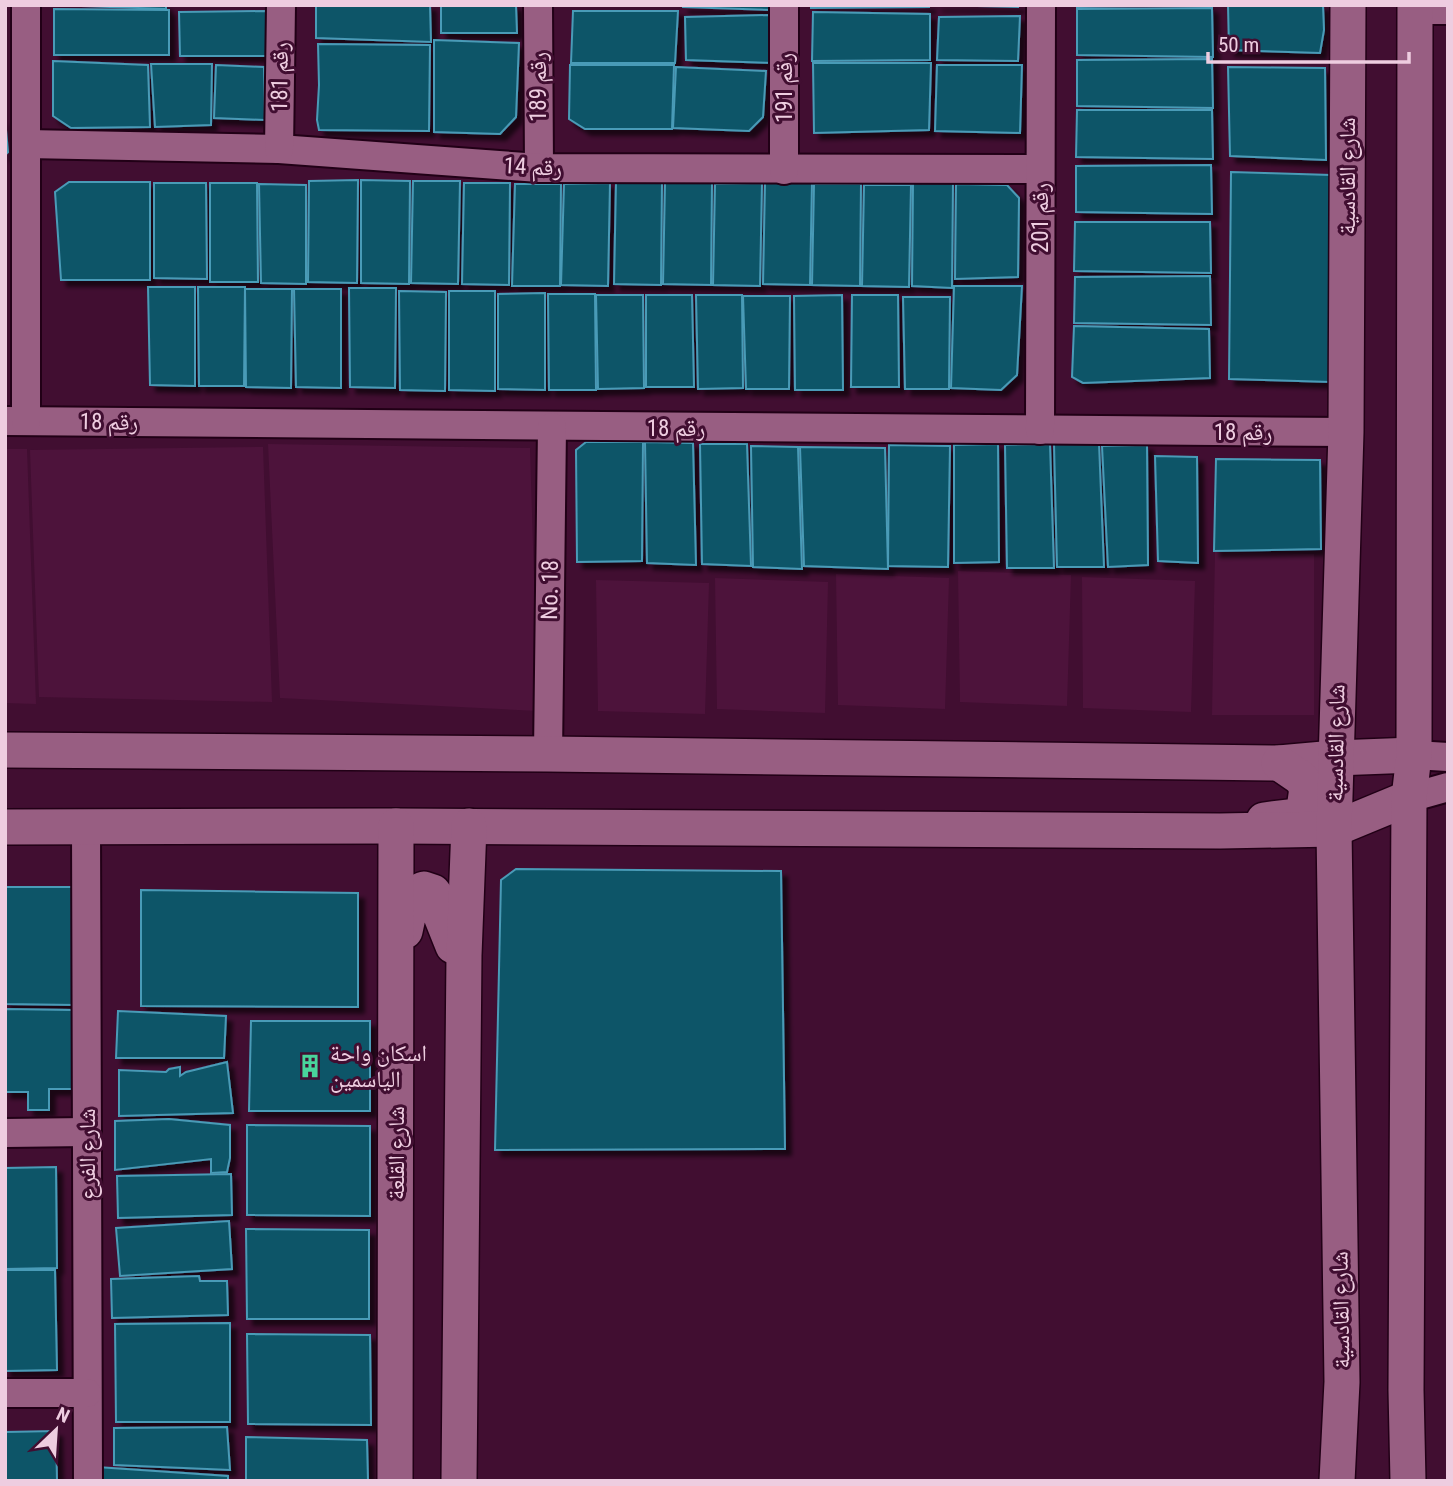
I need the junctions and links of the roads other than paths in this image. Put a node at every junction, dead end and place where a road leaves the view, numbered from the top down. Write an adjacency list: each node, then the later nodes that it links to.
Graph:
1 (26, 5): 8 (street)
2 (281, 5): 9 (street, رقم 181)
3 (538, 5): 10 (street, رقم 189)
4 (784, 5): 12 (street, رقم 191)
5 (1041, 5): 11 (street, رقم 201)
6 (1348, 5): 16 (street, شارع القادسية)
7 (1426, 8): 19 (street)
8 (27, 145): 9 (street, رقم 14); 13 (street)
9 (279, 149): 10 (street, رقم 14)
10 (539, 168): 12 (street, رقم 14)
11 (1040, 169): 12 (street, رقم 14); 15 (street, رقم 201)
12 (784, 170)
13 (16, 421): 14 (street, رقم 18)
14 (552, 427): 15 (street, رقم 18); 18 (street, No. 18)
15 (1040, 430): 16 (street, رقم 18)
16 (1346, 432): 21 (street, شارع القادسية)
17 (5, 750): 18 (street)
18 (548, 754): 22 (street)
19 (1414, 755): 20 (street); 21 (street); 24 (street)
20 (1448, 757)
21 (1335, 758): 22 (street); 29 (street, شارع القادسية)
22 (1279, 764): 30 (street)
23 (1448, 787): 24 (street)
24 (1409, 798): 29 (street); 36 (street)
25 (396, 826): 26 (street); 28 (street); 31 (street, شارع القلعة)
26 (469, 826): 30 (street); 32 (street)
27 (5, 827): 28 (street)
28 (86, 827): 33 (street, شارع الفرع)
29 (1334, 829): 30 (street); 35 (street, شارع القادسية)
30 (1220, 831)
31 (396, 953): 32 (street); 40 (street, شارع القلعة)
32 (464, 955): 41 (street)
33 (87, 1132): 34 (street); 38 (street, شارع الفرع)
34 (5, 1133)
35 (1342, 1382): 42 (street, شارع القادسية); 43 (street)
36 (1406, 1390): 44 (street); 45 (street)
37 (5, 1393): 38 (street)
38 (87, 1394): 39 (street, شارع الفرع)
39 (88, 1481)
40 (395, 1481)
41 (459, 1481)
42 (1337, 1481)
43 (1352, 1481)
44 (1391, 1481)
45 (1408, 1481)

